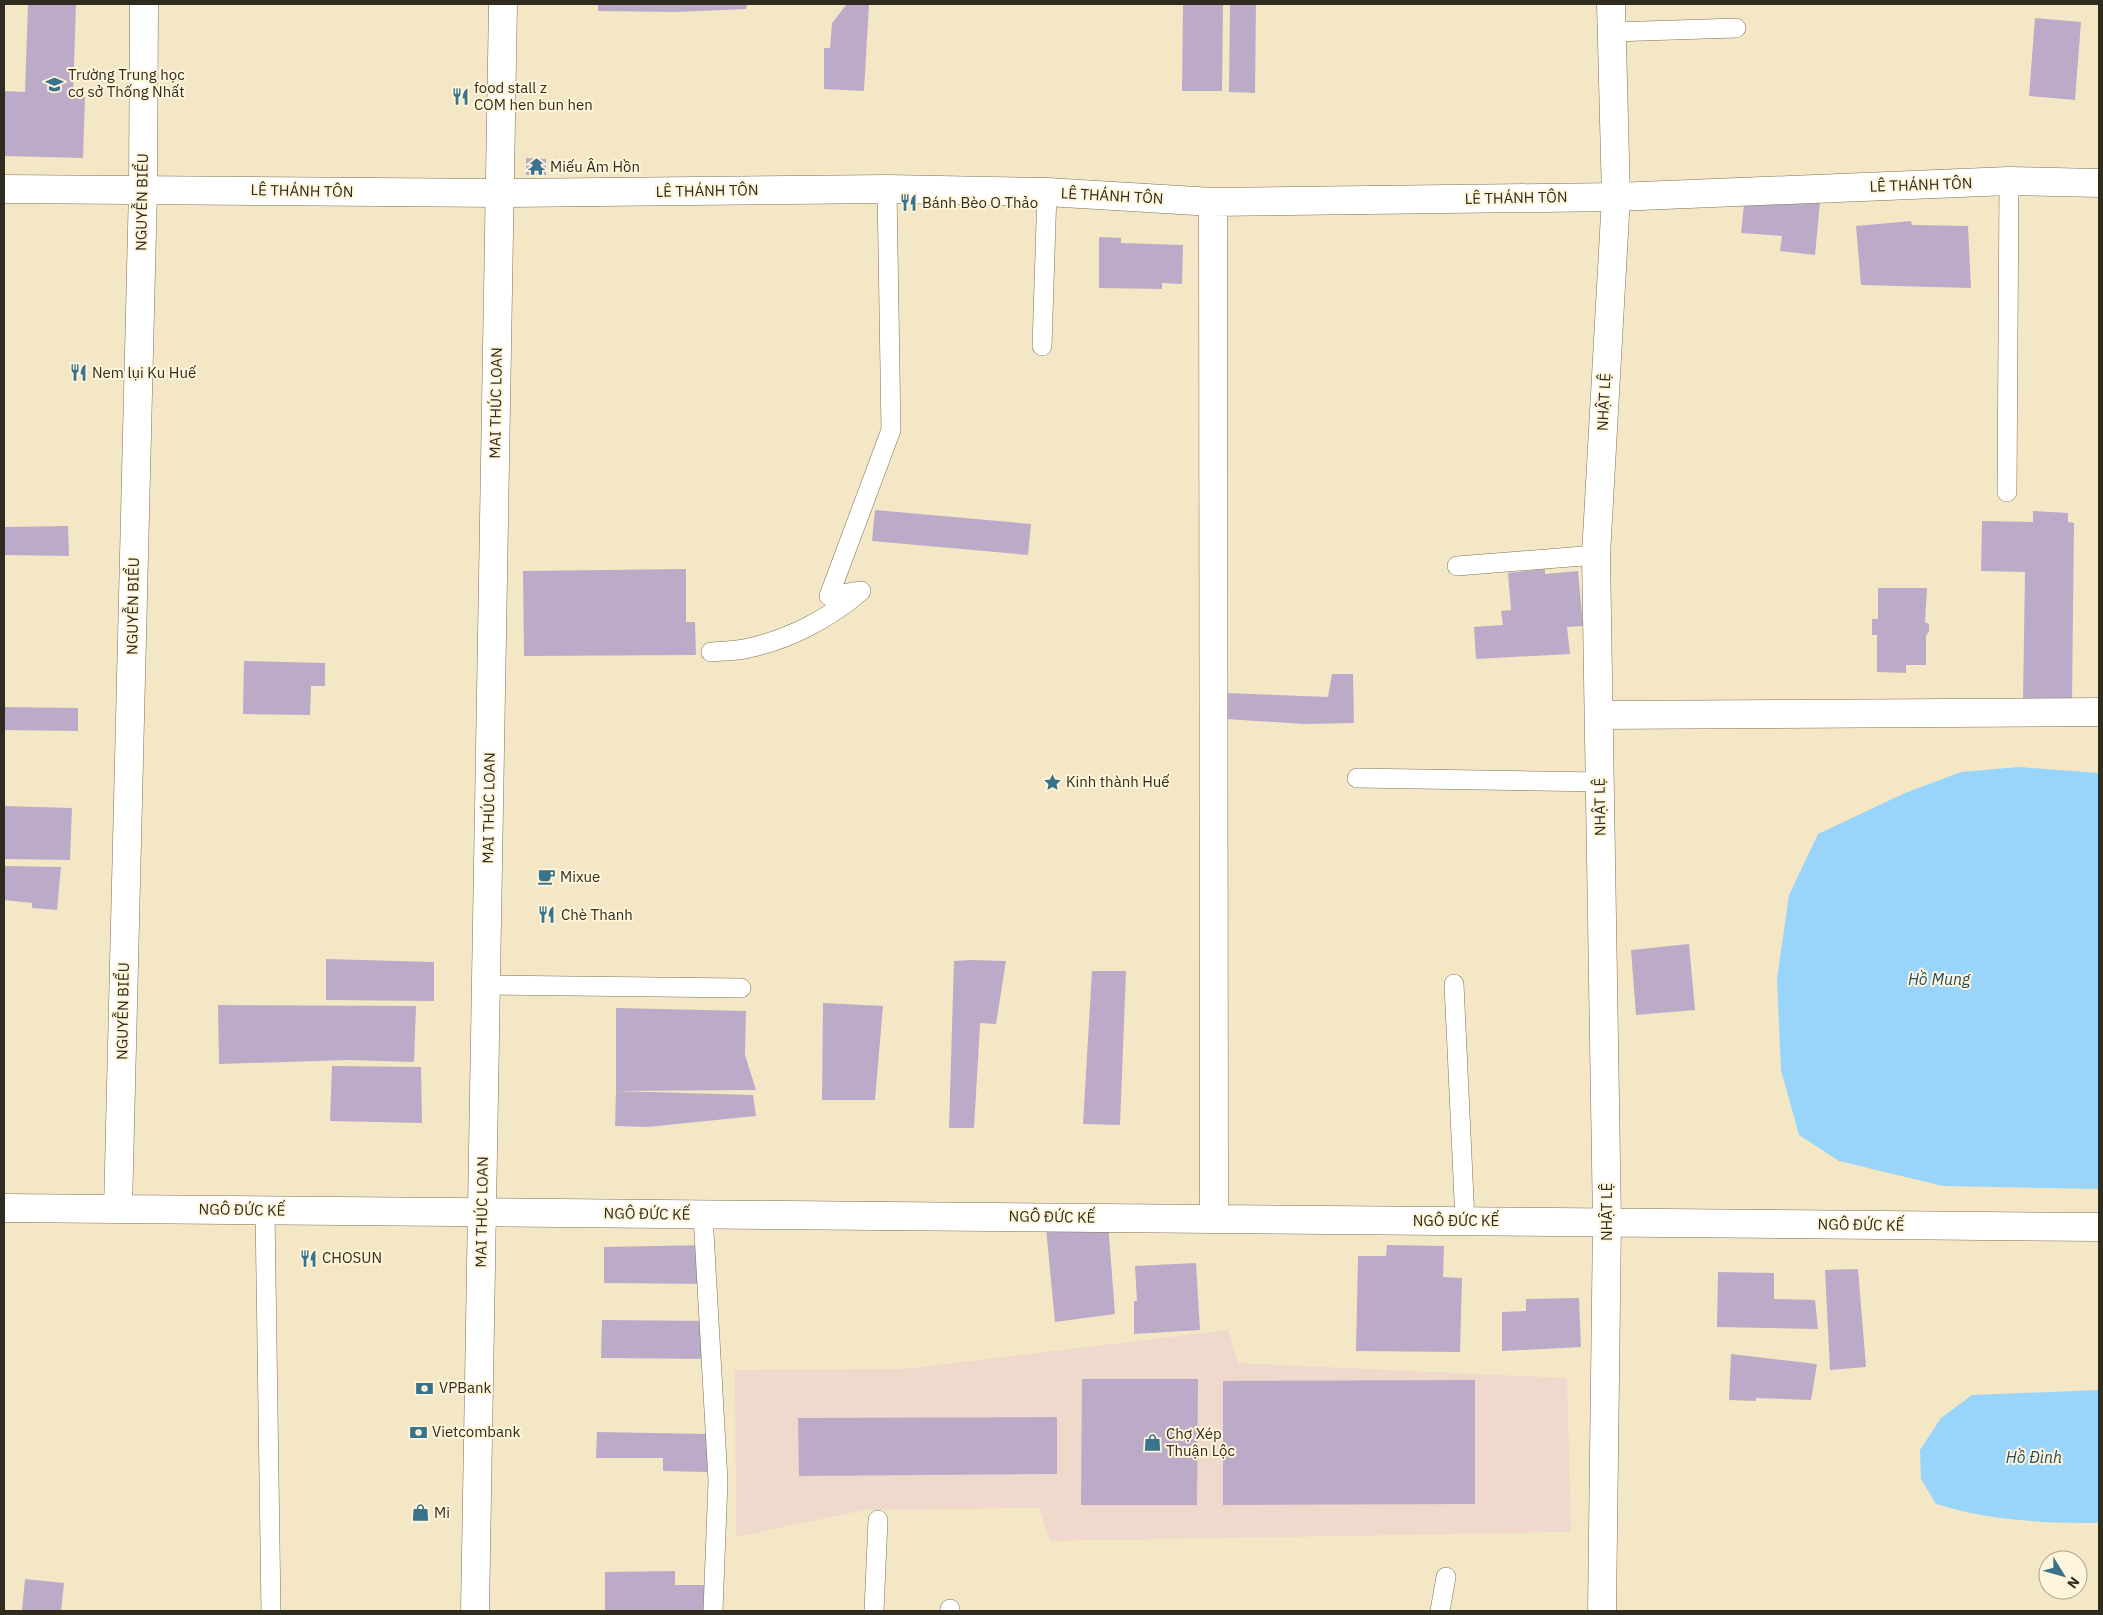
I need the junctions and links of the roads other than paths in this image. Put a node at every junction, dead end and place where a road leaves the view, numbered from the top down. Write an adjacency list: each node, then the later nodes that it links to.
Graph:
1 (144, 4): 9 (street, NGUYỄN BIỂU)
2 (503, 4): 12 (street, MAI THÚC LOAN)
3 (1611, 4): 5 (street, NHẬT LỆ)
4 (1736, 28): 5 (lane)
5 (1612, 32): 13 (street, NHẬT LỆ)
6 (2009, 181): 7 (street, LÊ THÁNH TÔN); 13 (street, LÊ THÁNH TÔN); 16 (lane)
7 (2099, 183)
8 (4, 189): 9 (street, LÊ THÁNH TÔN)
9 (142, 189): 12 (street, LÊ THÁNH TÔN); 28 (street, NGUYỄN BIỂU)
10 (887, 189): 11 (street, LÊ THÁNH TÔN); 12 (street, LÊ THÁNH TÔN); 19 (lane)
11 (1047, 192): 14 (street, LÊ THÁNH TÔN); 15 (lane)
12 (500, 193): 25 (street, MAI THÚC LOAN)
13 (1616, 197): 14 (street, LÊ THÁNH TÔN); 17 (street, NHẬT LỆ)
14 (1213, 202): 32 (street)
15 (1042, 346)
16 (2007, 492)
17 (1596, 555): 18 (lane); 21 (street, NHẬT LỆ)
18 (1457, 566)
19 (711, 652)
20 (2099, 712): 21 (street)
21 (1599, 715): 23 (street, NHẬT LỆ)
22 (1357, 778): 23 (lane)
23 (1600, 782): 34 (street, NHẬT LỆ)
24 (1454, 984): 33 (lane)
25 (486, 985): 26 (lane); 30 (street, MAI THÚC LOAN)
26 (741, 988)
27 (4, 1208): 28 (street, NGÔ ĐỨC KẾ)
28 (118, 1209): 29 (street, NGÔ ĐỨC KẾ)
29 (265, 1210): 30 (street, NGÔ ĐỨC KẾ); 38 (lane)
30 (482, 1212): 31 (street, NGÔ ĐỨC KẾ); 39 (street, MAI THÚC LOAN)
31 (703, 1214): 32 (street, NGÔ ĐỨC KẾ); 40 (lane)
32 (1214, 1219): 33 (street, NGÔ ĐỨC KẾ)
33 (1465, 1221): 34 (street, NGÔ ĐỨC KẾ)
34 (1607, 1222): 35 (street, NGÔ ĐỨC KẾ); 43 (street, NHẬT LỆ)
35 (2099, 1227)
36 (878, 1520): 41 (lane)
37 (1446, 1577): 42 (lane)
38 (271, 1611)
39 (475, 1611)
40 (712, 1611)
41 (874, 1611)
42 (1440, 1611)
43 (1602, 1611)

